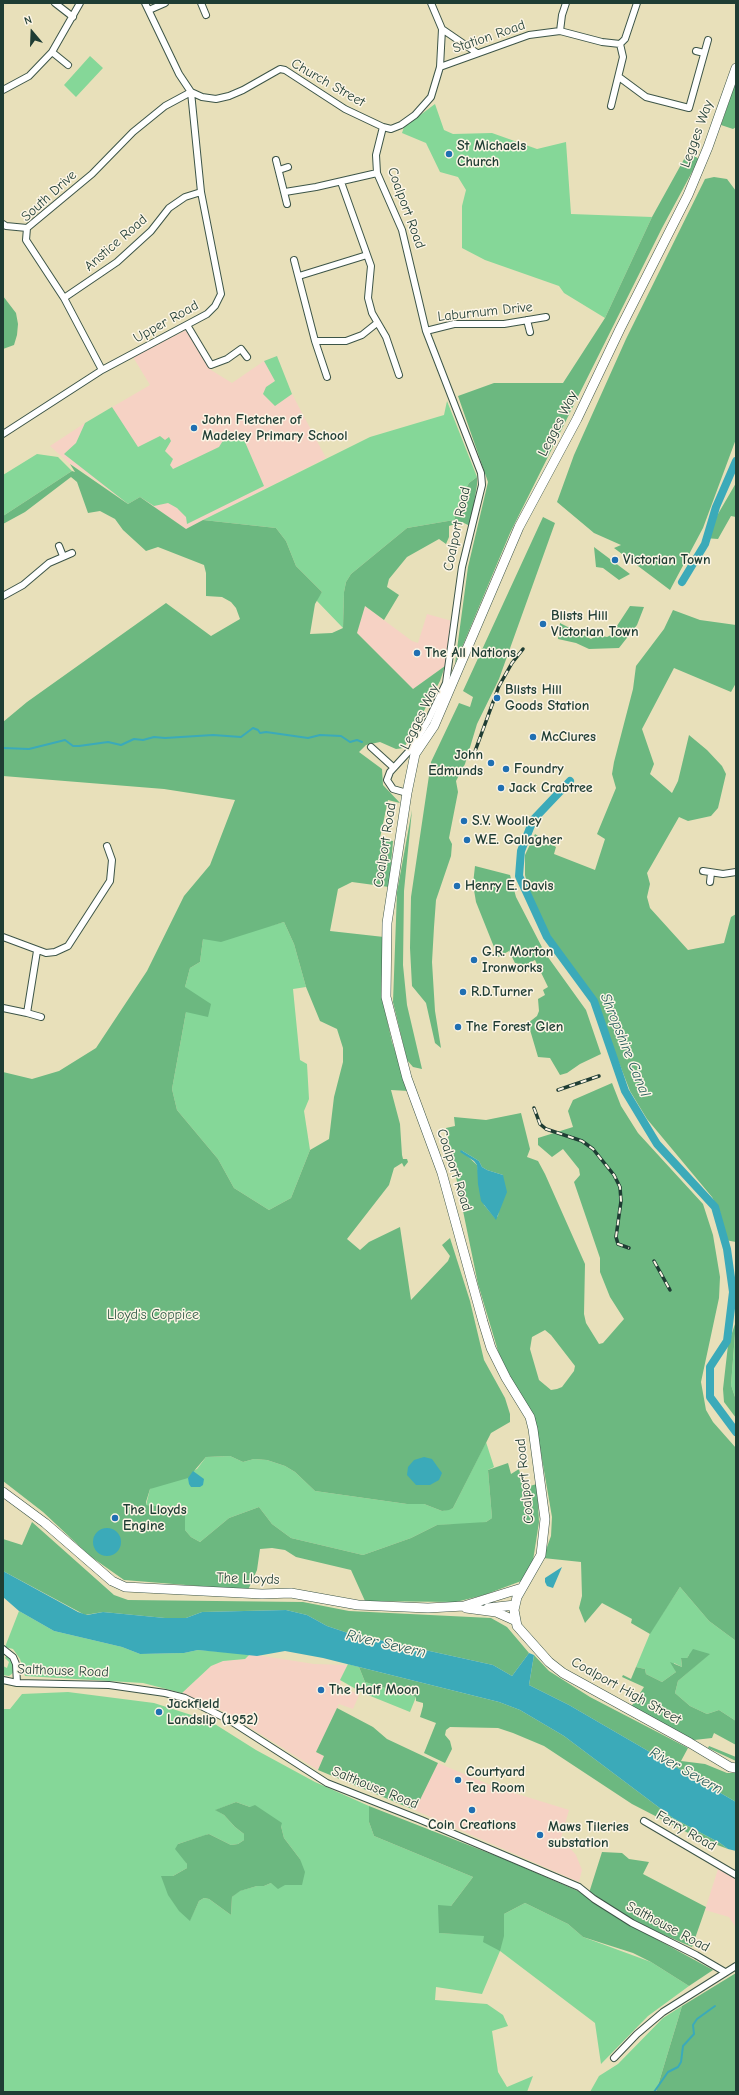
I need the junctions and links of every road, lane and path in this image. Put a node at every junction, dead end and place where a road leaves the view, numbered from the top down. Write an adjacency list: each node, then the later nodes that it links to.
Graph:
1 (55, 3): 11 (street)
2 (80, 3): 11 (street)
3 (145, 3): 9 (street)
4 (165, 3): 9 (street)
5 (201, 3): 10 (street)
6 (431, 3): 12 (street)
7 (566, 3): 13 (street)
8 (637, 3): 15 (street)
9 (149, 10): 25 (street)
10 (206, 15)
11 (73, 17): 17 (street)
12 (442, 29): 18 (street); 21 (street)
13 (560, 32): 15 (street, Station Road); 18 (street, Station Road)
14 (708, 40): 19 (street)
15 (620, 44): 23 (street)
16 (696, 51): 19 (street)
17 (52, 52): 20 (street); 24 (street)
18 (477, 53): 21 (street, Station Road)
19 (704, 53): 23 (street)
20 (68, 66)
21 (440, 67): 27 (street)
22 (736, 68): 60 (street, Legges Way)
23 (618, 77): 26 (street)
24 (3, 90)
25 (191, 92): 27 (street, Church Street); 33 (street, Upper Road); 37 (street, South Drive)
26 (611, 106)
27 (383, 127): 31 (street, Coalport Road)
28 (276, 160): 30 (street)
29 (288, 167): 30 (street)
30 (279, 170): 34 (street)
31 (377, 173): 32 (street); 46 (street, Coalport Road)
32 (341, 182): 34 (street); 38 (street)
33 (201, 192): 41 (street, Anstice Road); 45 (street, Upper Road)
34 (285, 192): 35 (street)
35 (287, 204)
36 (3, 224): 37 (street)
37 (27, 228): 41 (street, South Drive)
38 (367, 255): 40 (street); 44 (street)
39 (294, 260): 40 (street)
40 (299, 276): 48 (street)
41 (64, 298): 50 (street, South Drive)
42 (546, 317): 43 (street, Laburnum Drive)
43 (527, 320): 46 (street, Laburnum Drive); 47 (street)
44 (377, 323): 48 (street); 51 (street)
45 (187, 325): 49 (street); 50 (street, Upper Road)
46 (426, 331): 59 (street, Coalport Road)
47 (530, 332)
48 (315, 341): 52 (street)
49 (247, 357)
50 (102, 370): 53 (street, Upper Road)
51 (399, 375)
52 (327, 377)
53 (3, 434)
54 (59, 546): 56 (street)
55 (72, 553): 56 (street)
56 (63, 556): 57 (street)
57 (3, 596)
58 (371, 747): 59 (street)
59 (393, 767): 60 (street, Coalport Road)
60 (407, 793): 72 (street, Coalport Road)
61 (107, 846): 67 (street)
62 (703, 871): 64 (street)
63 (736, 872): 64 (street)
64 (711, 873): 65 (street)
65 (710, 882)
66 (3, 937): 67 (street)
67 (37, 951): 69 (street)
68 (3, 1008): 69 (street)
69 (27, 1013): 70 (street)
70 (41, 1017)
71 (3, 1492): 74 (street, The Lloyds)
72 (522, 1588): 73 (street); 74 (street, The Lloyds)
73 (515, 1605): 75 (street); 76 (street)
74 (456, 1607): 75 (street)
75 (479, 1609): 76 (street)
76 (516, 1622): 80 (street, Coalport High Street)
77 (3, 1649): 79 (street)
78 (3, 1680): 79 (street, Salthouse Road)
79 (17, 1683): 84 (street, Salthouse Road)
80 (736, 1768)
81 (644, 1821): 82 (street, Ferry Road)
82 (736, 1875)
83 (736, 1966): 84 (street)
84 (725, 1972): 85 (street)
85 (614, 2058)

